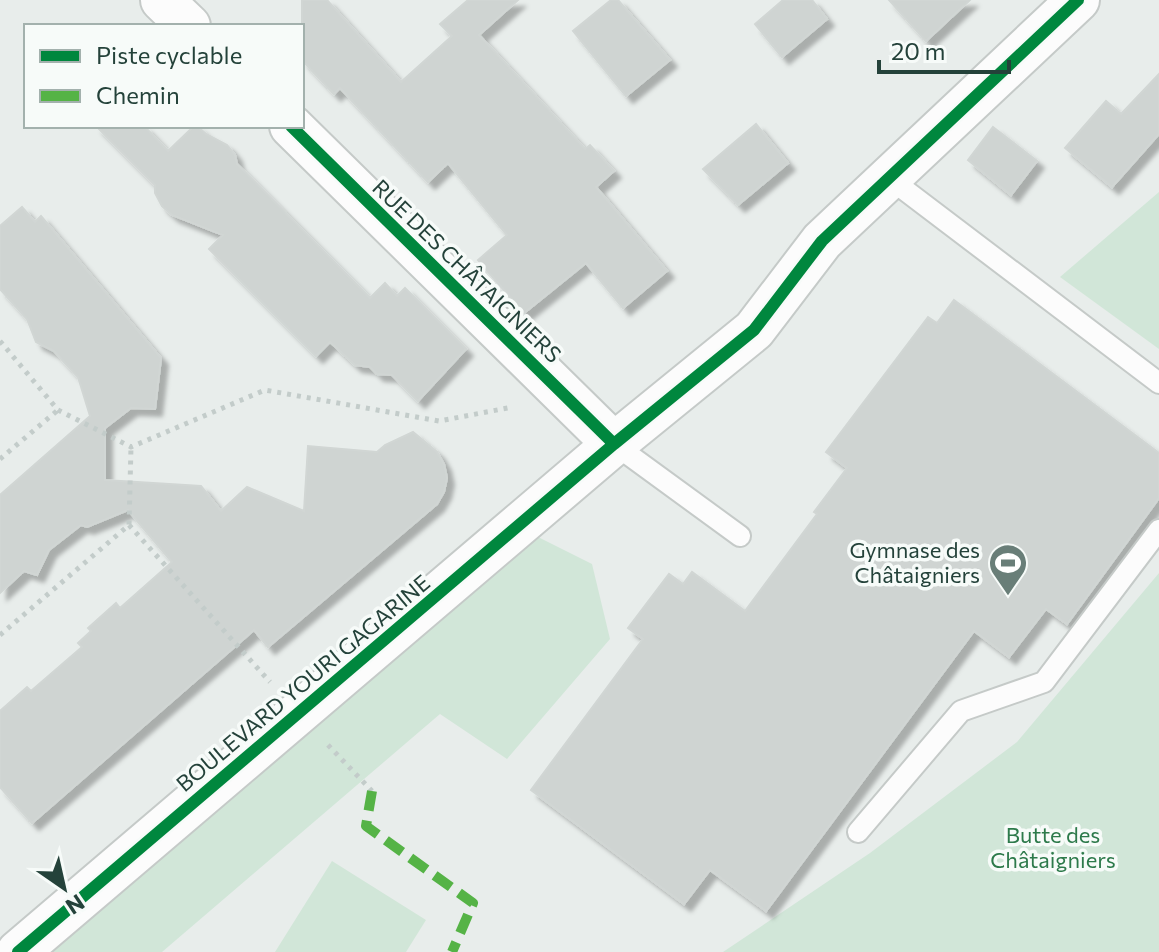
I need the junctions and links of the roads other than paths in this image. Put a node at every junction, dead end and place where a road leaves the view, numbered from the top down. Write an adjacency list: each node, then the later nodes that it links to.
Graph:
1 (162, 0): 3 (street)
2 (1078, 0): 5 (street, BOULEVARD YOURI GAGARINE)
3 (187, 24)
4 (293, 128): 7 (street, RUE DES CHÂTAIGNIERS)
5 (889, 178): 6 (lane); 7 (street, BOULEVARD YOURI GAGARINE)
6 (1159, 383)
7 (614, 444): 9 (lane); 11 (street, BOULEVARD YOURI GAGARINE)
8 (1159, 530): 10 (lane)
9 (740, 536)
10 (858, 832)
11 (18, 952)

